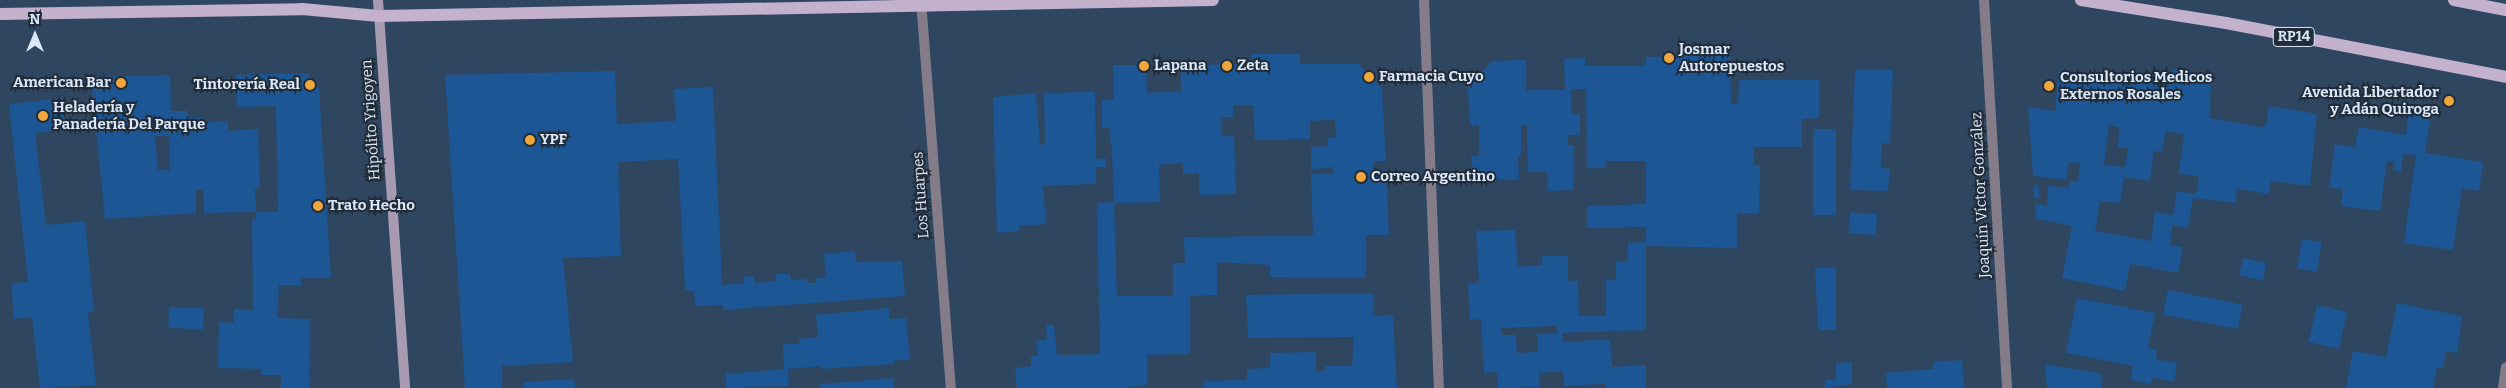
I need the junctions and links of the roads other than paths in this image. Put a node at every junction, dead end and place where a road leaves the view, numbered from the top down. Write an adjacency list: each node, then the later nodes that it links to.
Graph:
1 (378, 0): 10 (main road, Hipólito Yrigoyen)
2 (1213, 0): 7 (main road)
3 (1424, 0): 15 (street)
4 (1984, 0): 16 (street, Joaquín Víctor González)
5 (2081, 0): 11 (main road, RP14)
6 (2454, 0): 8 (main road)
7 (922, 3): 10 (main road); 14 (street, Los Huarpes)
8 (2506, 10)
9 (0, 14): 10 (main road)
10 (379, 16): 13 (main road, Hipólito Yrigoyen)
11 (2506, 77)
12 (2506, 367): 17 (street)
13 (405, 388)
14 (952, 388)
15 (1438, 388)
16 (2007, 388)
17 (2503, 388)

